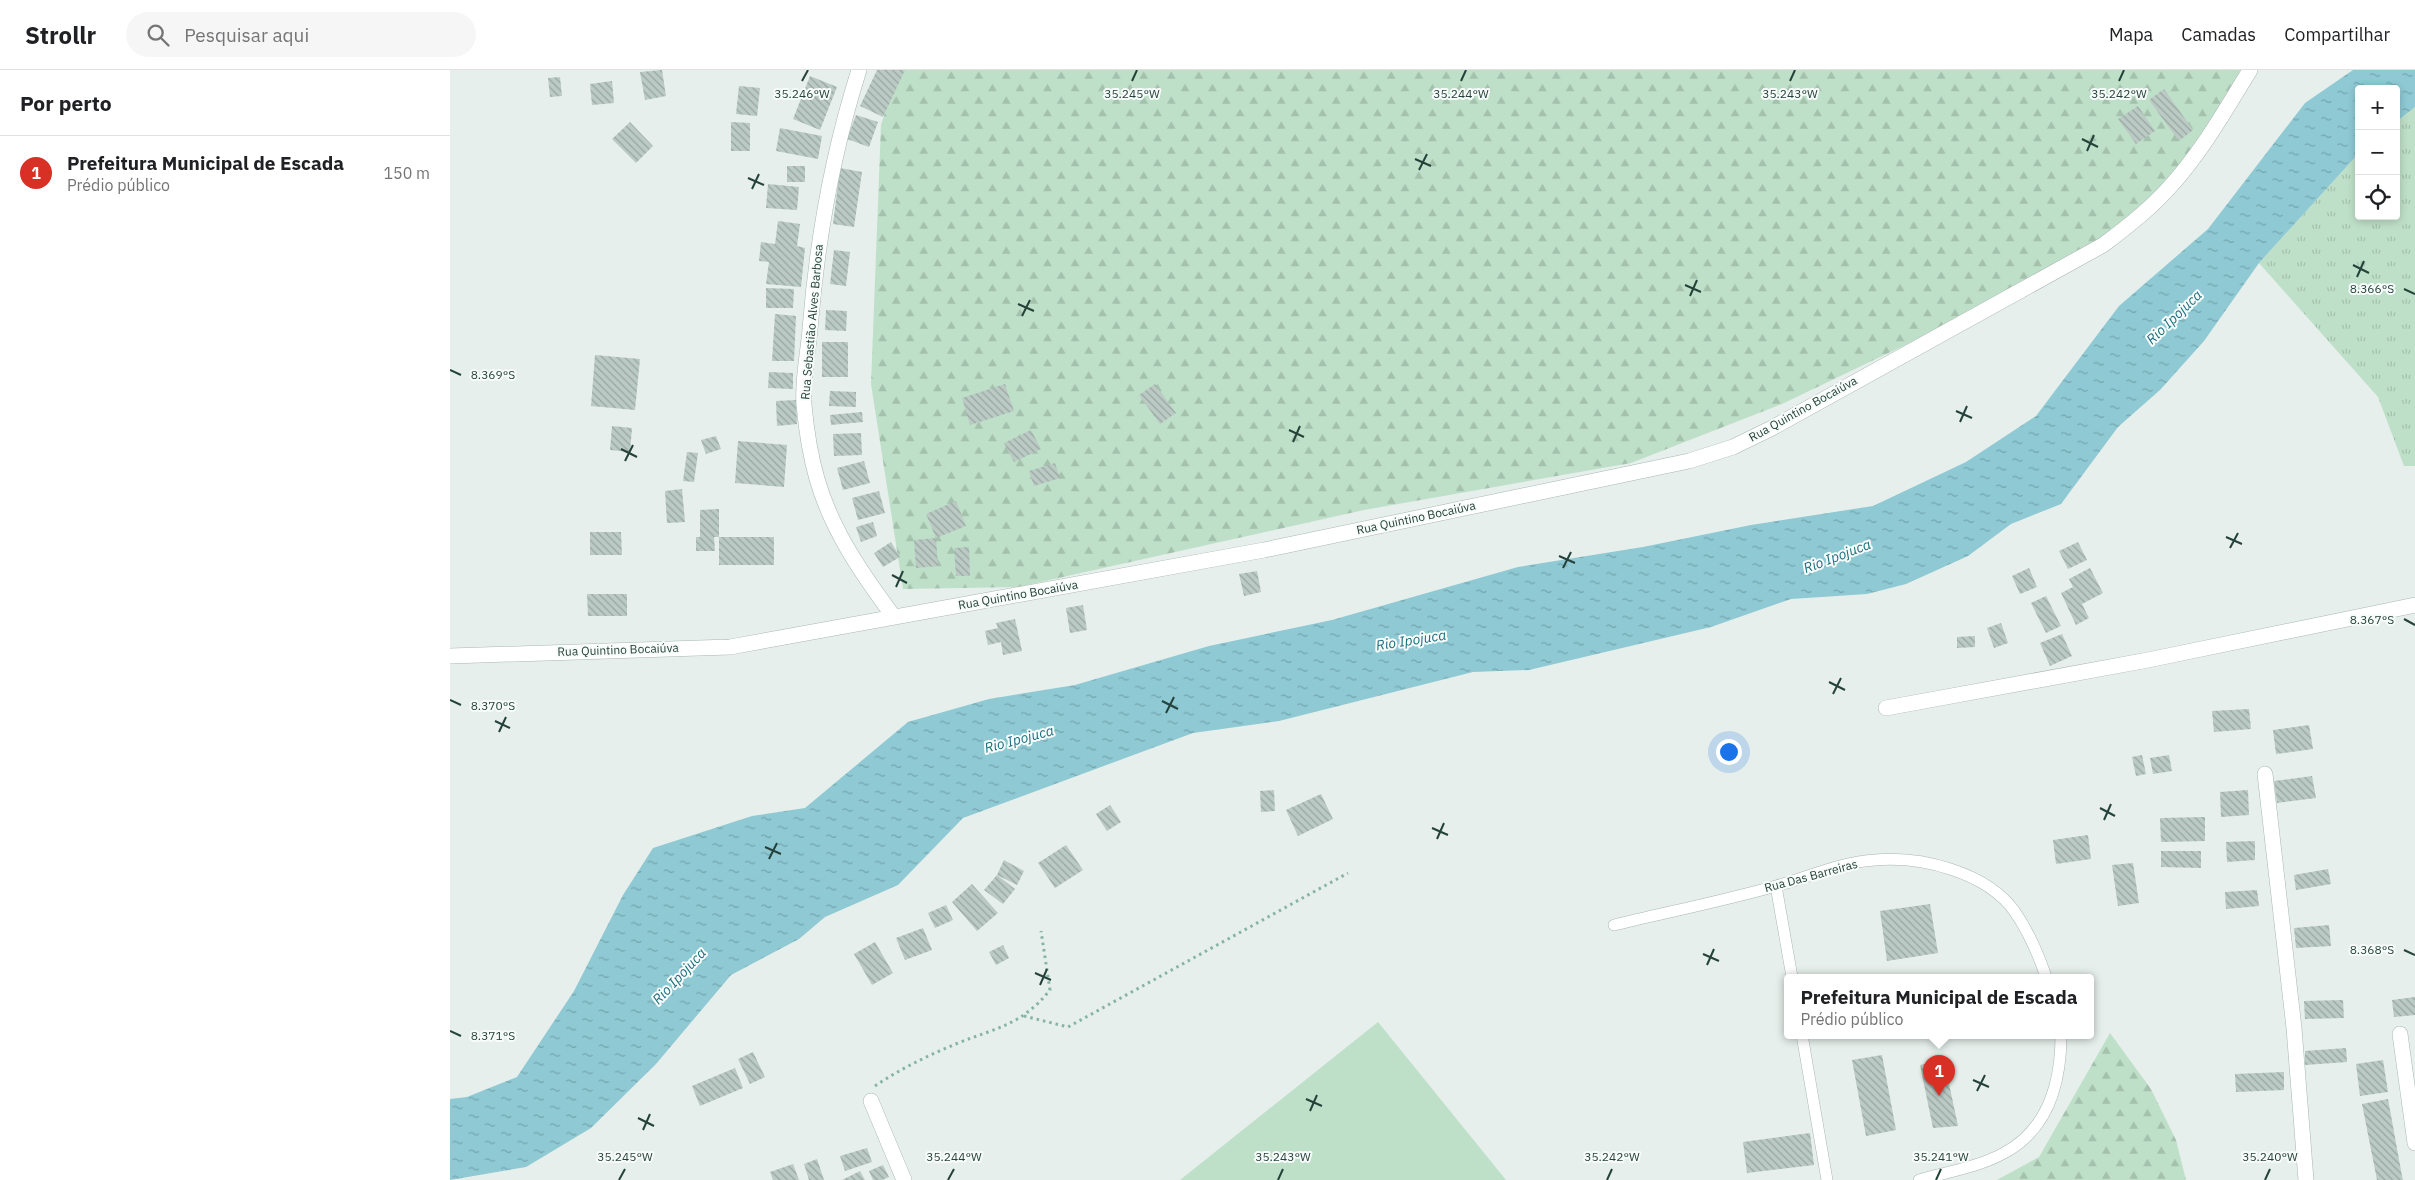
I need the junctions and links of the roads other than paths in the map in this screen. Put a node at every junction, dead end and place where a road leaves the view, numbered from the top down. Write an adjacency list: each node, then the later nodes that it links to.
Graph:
1 (859, 70): 4 (street, Rua Sebastião Alves Barbosa)
2 (2250, 70): 4 (street, Rua Quintino Bocaiúva)
3 (2415, 605): 6 (street)
4 (894, 617): 5 (street, Rua Quintino Bocaiúva)
5 (450, 656)
6 (1886, 708)
7 (2265, 774): 20 (street)
8 (1776, 886): 9 (lane, Rua Das Barreiras); 10 (lane); 11 (lane, Rua Das Barreiras)
9 (1614, 925)
10 (1791, 974)
11 (2045, 974)
12 (2400, 1034): 16 (street)
13 (1803, 1039): 18 (lane)
14 (2061, 1039): 19 (lane)
15 (871, 1101): 17 (street)
16 (2415, 1143)
17 (904, 1180)
18 (1827, 1180)
19 (1920, 1180)
20 (2306, 1180)

